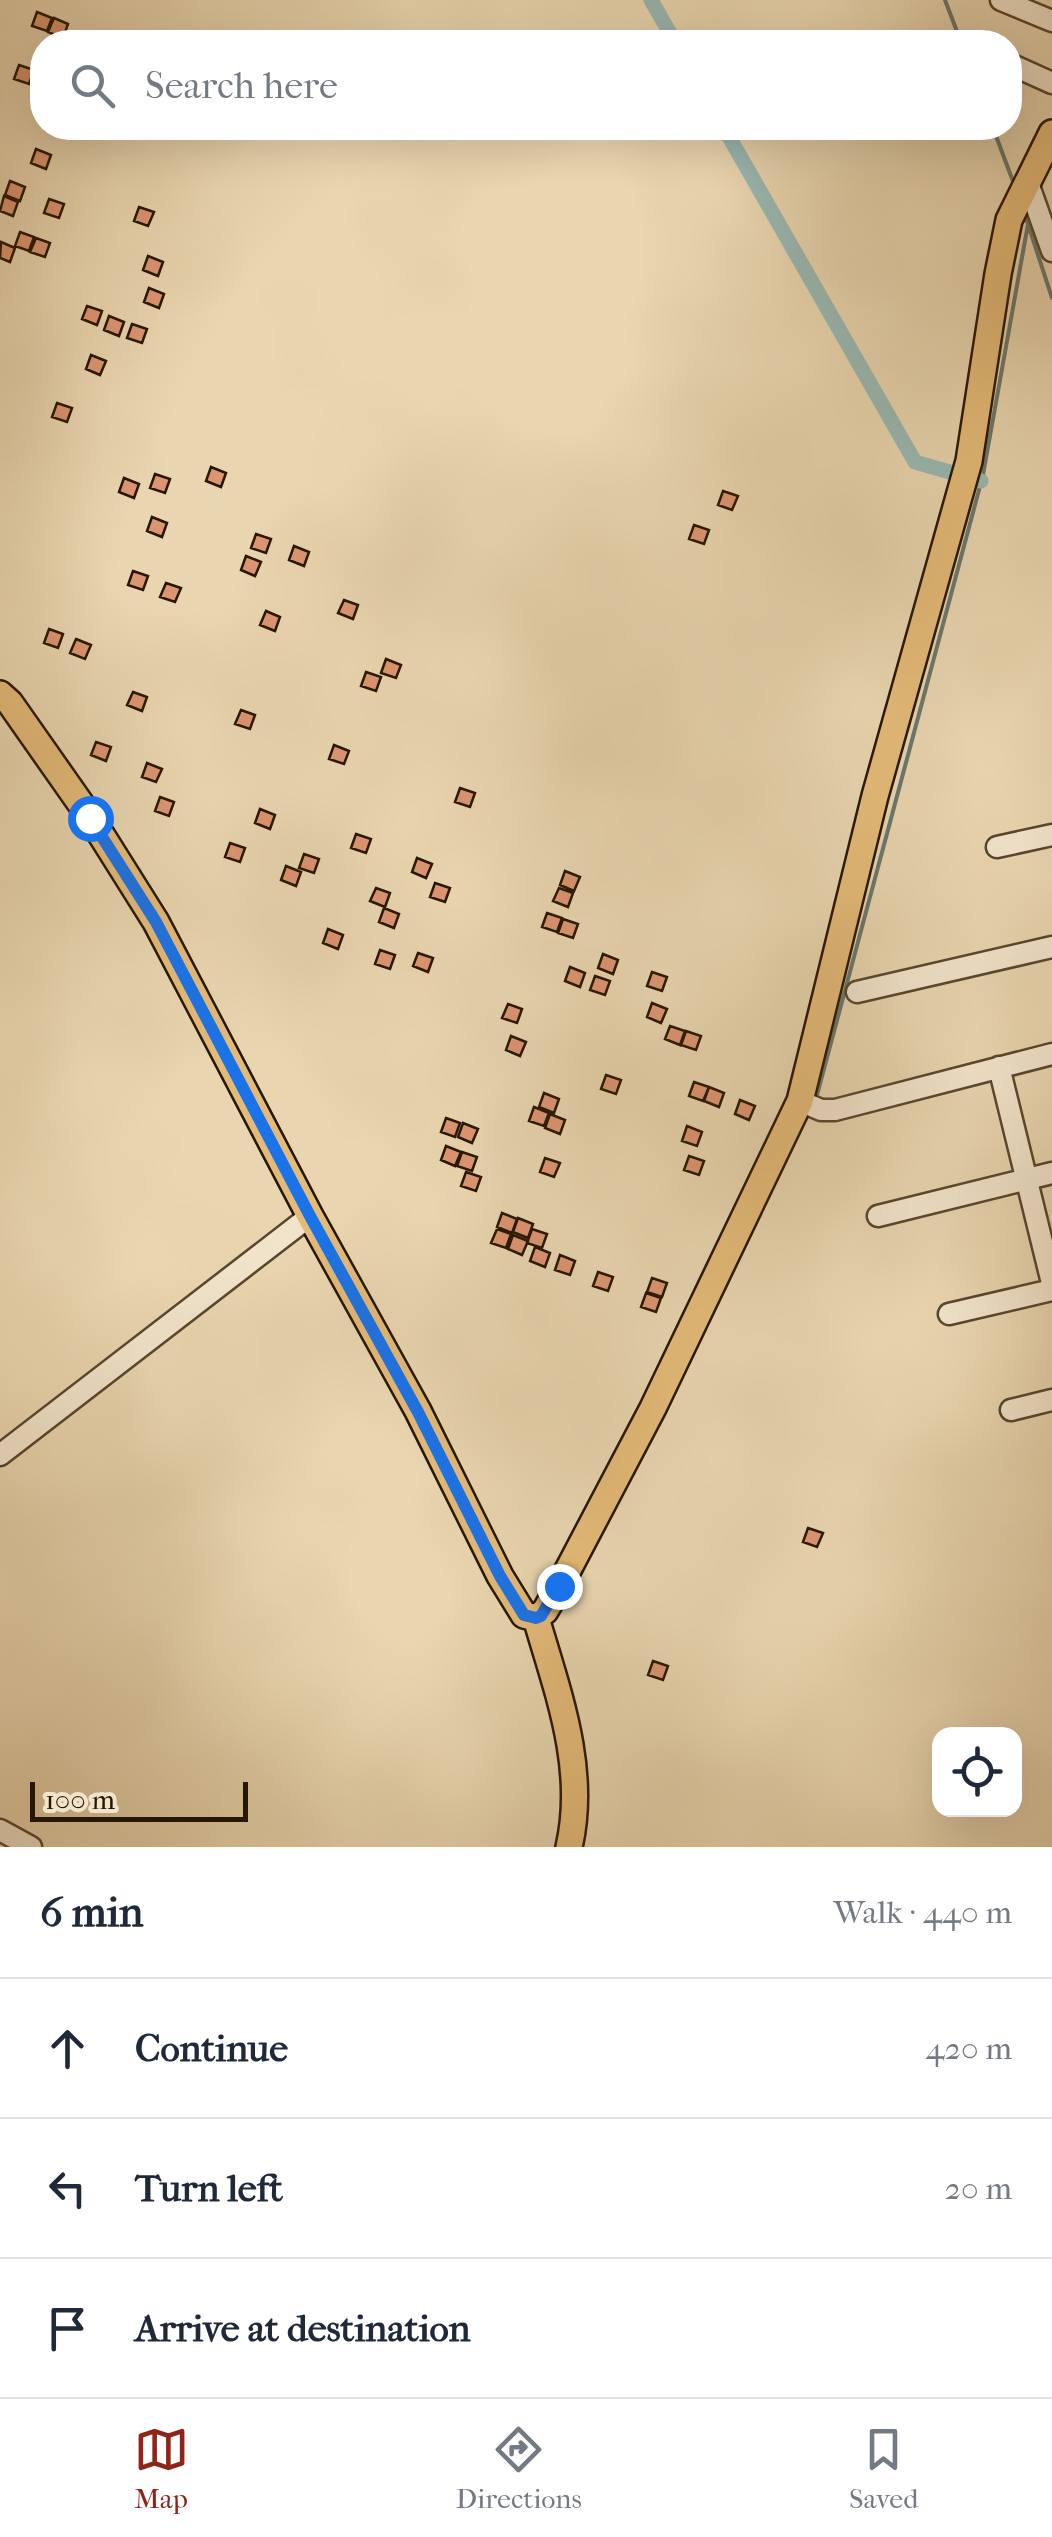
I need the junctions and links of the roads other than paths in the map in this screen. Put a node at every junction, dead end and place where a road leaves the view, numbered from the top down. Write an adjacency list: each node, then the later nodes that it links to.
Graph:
1 (1001, 0): 2 (street)
2 (1052, 21)
3 (1022, 69): 4 (street)
4 (1052, 83)
5 (1052, 133): 6 (main road)
6 (1026, 186): 7 (street); 15 (main road)
7 (1052, 251)
8 (0, 694): 18 (main road)
9 (1052, 835): 10 (street)
10 (997, 847)
11 (1052, 947): 12 (street)
12 (857, 992)
13 (1052, 1054): 14 (street)
14 (998, 1067): 15 (street); 17 (street)
15 (810, 1105): 25 (main road)
16 (1052, 1173): 17 (street)
17 (1027, 1178): 19 (street); 20 (street)
18 (310, 1216): 24 (street); 25 (main road)
19 (878, 1216)
20 (1052, 1286): 21 (street)
21 (950, 1314)
22 (1052, 1400): 23 (street)
23 (1011, 1410)
24 (0, 1455)
25 (536, 1618): 28 (main road)
26 (0, 1830): 27 (street)
27 (30, 1847)
28 (569, 1847)

